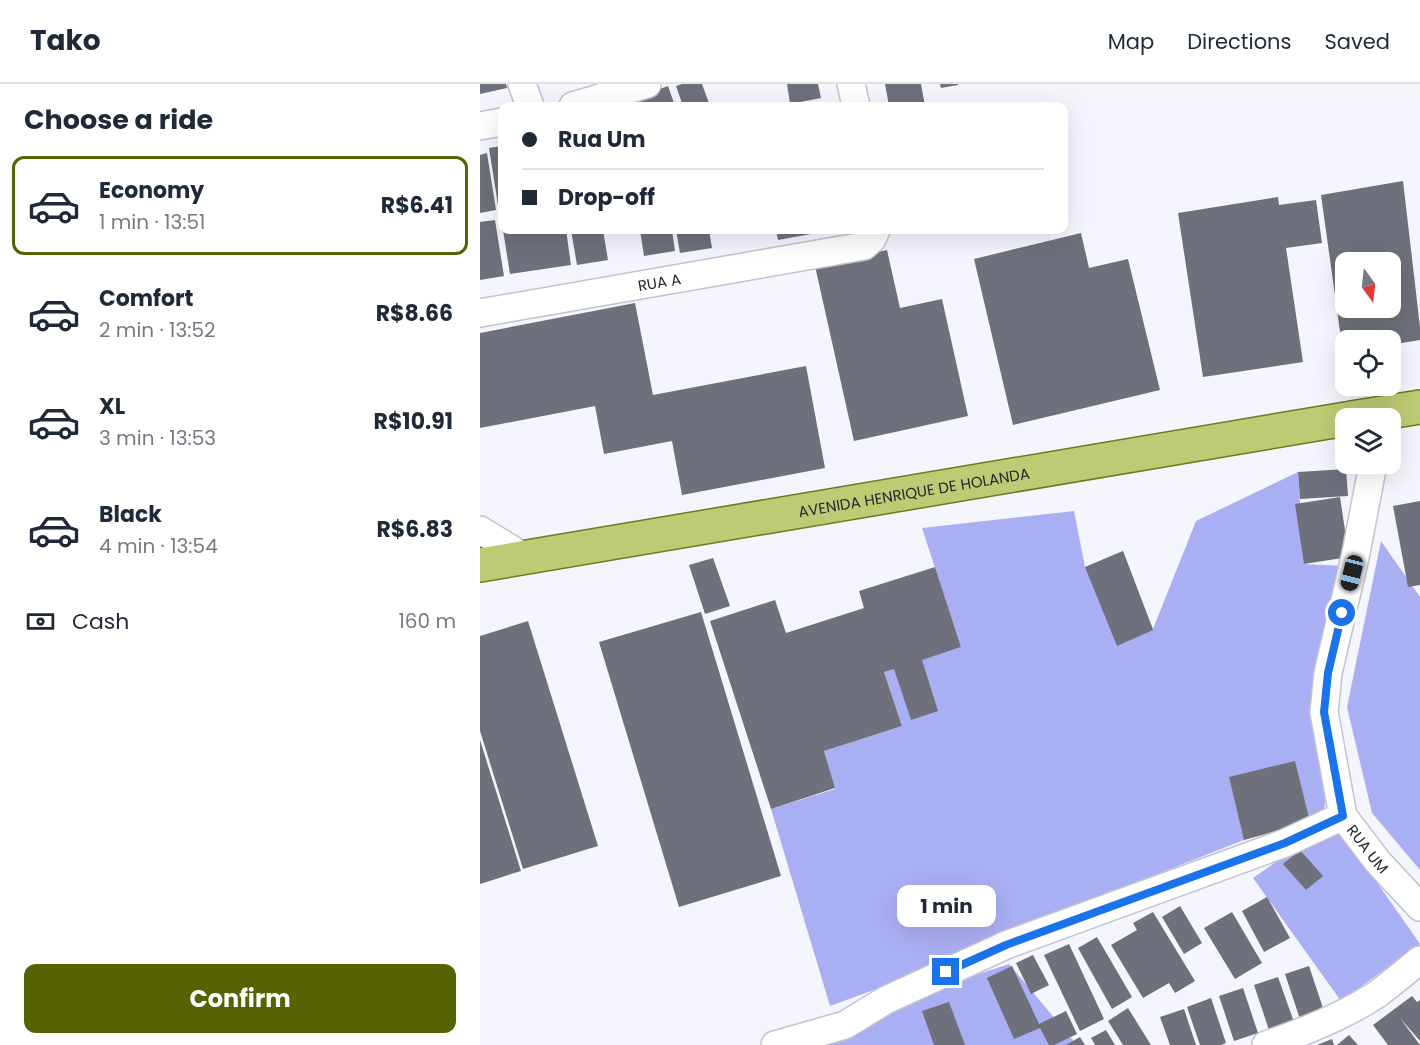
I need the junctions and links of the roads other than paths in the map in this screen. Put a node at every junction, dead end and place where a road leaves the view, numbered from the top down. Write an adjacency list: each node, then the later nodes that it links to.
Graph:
1 (522, 84): 4 (street)
2 (647, 84): 5 (street)
3 (851, 84): 6 (street)
4 (529, 102)
5 (586, 102)
6 (855, 102)
7 (498, 123): 8 (street)
8 (480, 126)
9 (874, 234): 10 (street, RUA A)
10 (480, 313)
11 (1420, 407): 12 (main road)
12 (1401, 412)
13 (1335, 421): 16 (main road, AVENIDA HENRIQUE DE HOLANDA)
14 (1372, 474): 18 (street, RUA UM)
15 (480, 530): 16 (street)
16 (524, 557): 17 (main road, AVENIDA HENRIQUE DE HOLANDA)
17 (480, 565)
18 (1343, 816): 19 (street, RUA UM); 21 (street)
19 (1420, 907)
20 (1420, 960): 23 (street)
21 (852, 1035): 22 (street)
22 (775, 1045)
23 (1266, 1045)

